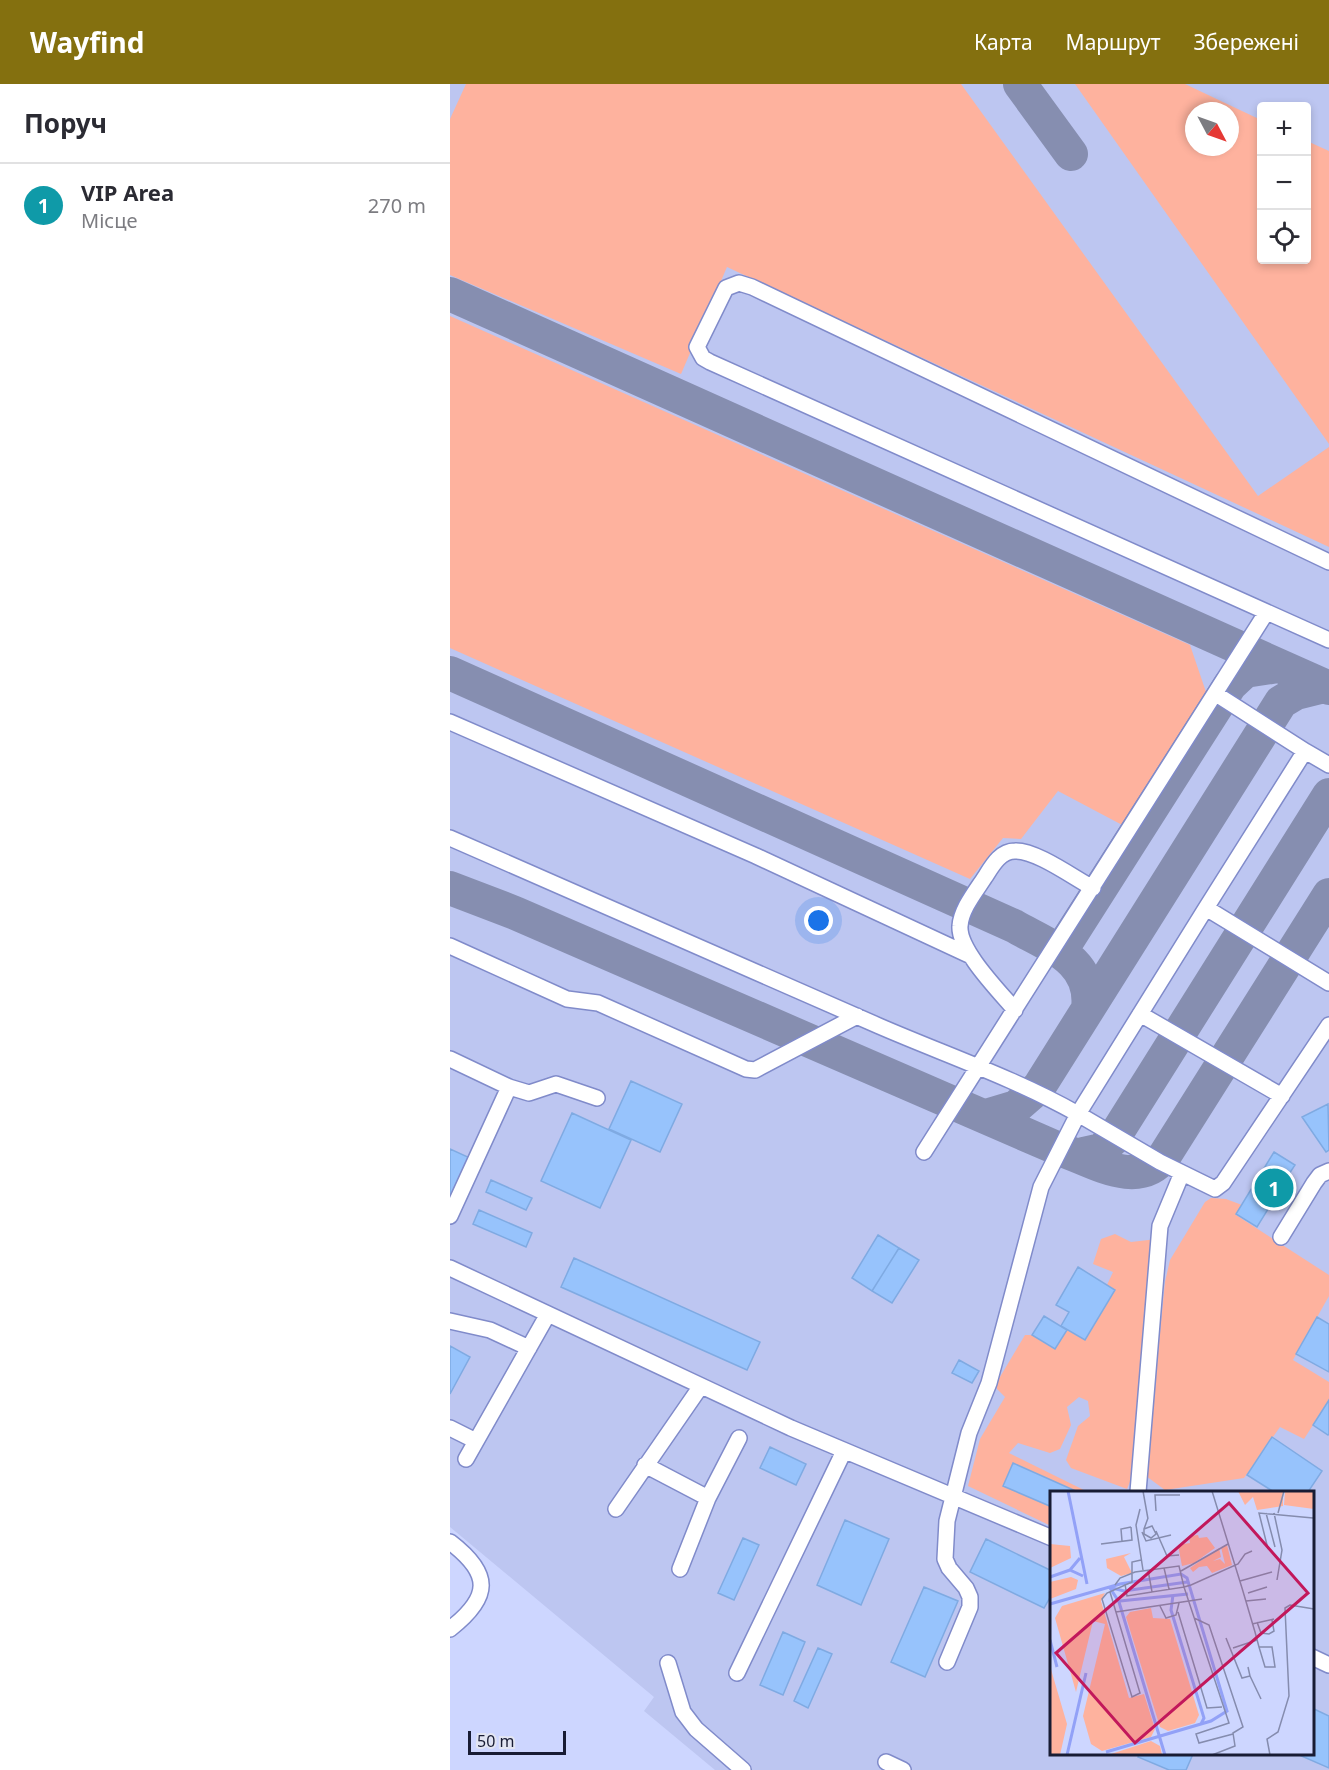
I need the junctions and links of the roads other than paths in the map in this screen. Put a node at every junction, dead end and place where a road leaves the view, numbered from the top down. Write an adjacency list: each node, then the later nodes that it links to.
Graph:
1 (1329, 562): 2 (lane)
2 (1266, 613): 3 (lane); 4 (lane)
3 (1329, 640)
4 (1216, 694): 6 (lane); 9 (lane)
5 (450, 722): 12 (lane)
6 (1305, 750): 7 (lane); 10 (lane)
7 (1329, 765)
8 (450, 838): 16 (lane)
9 (1093, 888): 12 (lane); 14 (lane)
10 (1206, 908): 13 (lane); 15 (lane)
11 (450, 946): 16 (lane)
12 (972, 956): 14 (lane)
13 (1329, 983)
14 (1015, 1010): 19 (lane)
15 (1140, 1014): 21 (lane); 23 (lane)
16 (856, 1016): 19 (lane)
17 (1329, 1025): 21 (lane)
18 (450, 1059): 20 (lane)
19 (981, 1066): 23 (lane); 24 (lane)
20 (509, 1087): 22 (lane); 27 (lane)
21 (1282, 1096): 26 (lane)
22 (597, 1098)
23 (1078, 1114): 26 (lane); 41 (lane)
24 (924, 1152)
25 (1329, 1171): 28 (lane)
26 (1182, 1173): 40 (lane)
27 (450, 1216)
28 (1281, 1237)
29 (450, 1268): 30 (lane)
30 (548, 1314): 32 (lane); 33 (lane)
31 (450, 1321): 32 (lane)
32 (529, 1348): 36 (lane)
33 (701, 1386): 37 (lane); 39 (lane)
34 (450, 1428): 36 (lane)
35 (739, 1438): 42 (lane)
36 (476, 1441): 38 (lane)
37 (844, 1451): 41 (lane); 52 (lane)
38 (466, 1459)
39 (645, 1465): 42 (lane); 43 (lane)
40 (1138, 1491)
41 (954, 1497): 44 (lane); 49 (lane)
42 (708, 1498): 46 (lane)
43 (616, 1509)
44 (1050, 1537)
45 (450, 1542): 47 (lane)
46 (680, 1569)
47 (450, 1629)
48 (1314, 1658): 51 (lane)
49 (947, 1662)
50 (668, 1663): 54 (lane)
51 (1329, 1665)
52 (737, 1673)
53 (886, 1762): 55 (lane)
54 (743, 1770)
55 (903, 1770)

